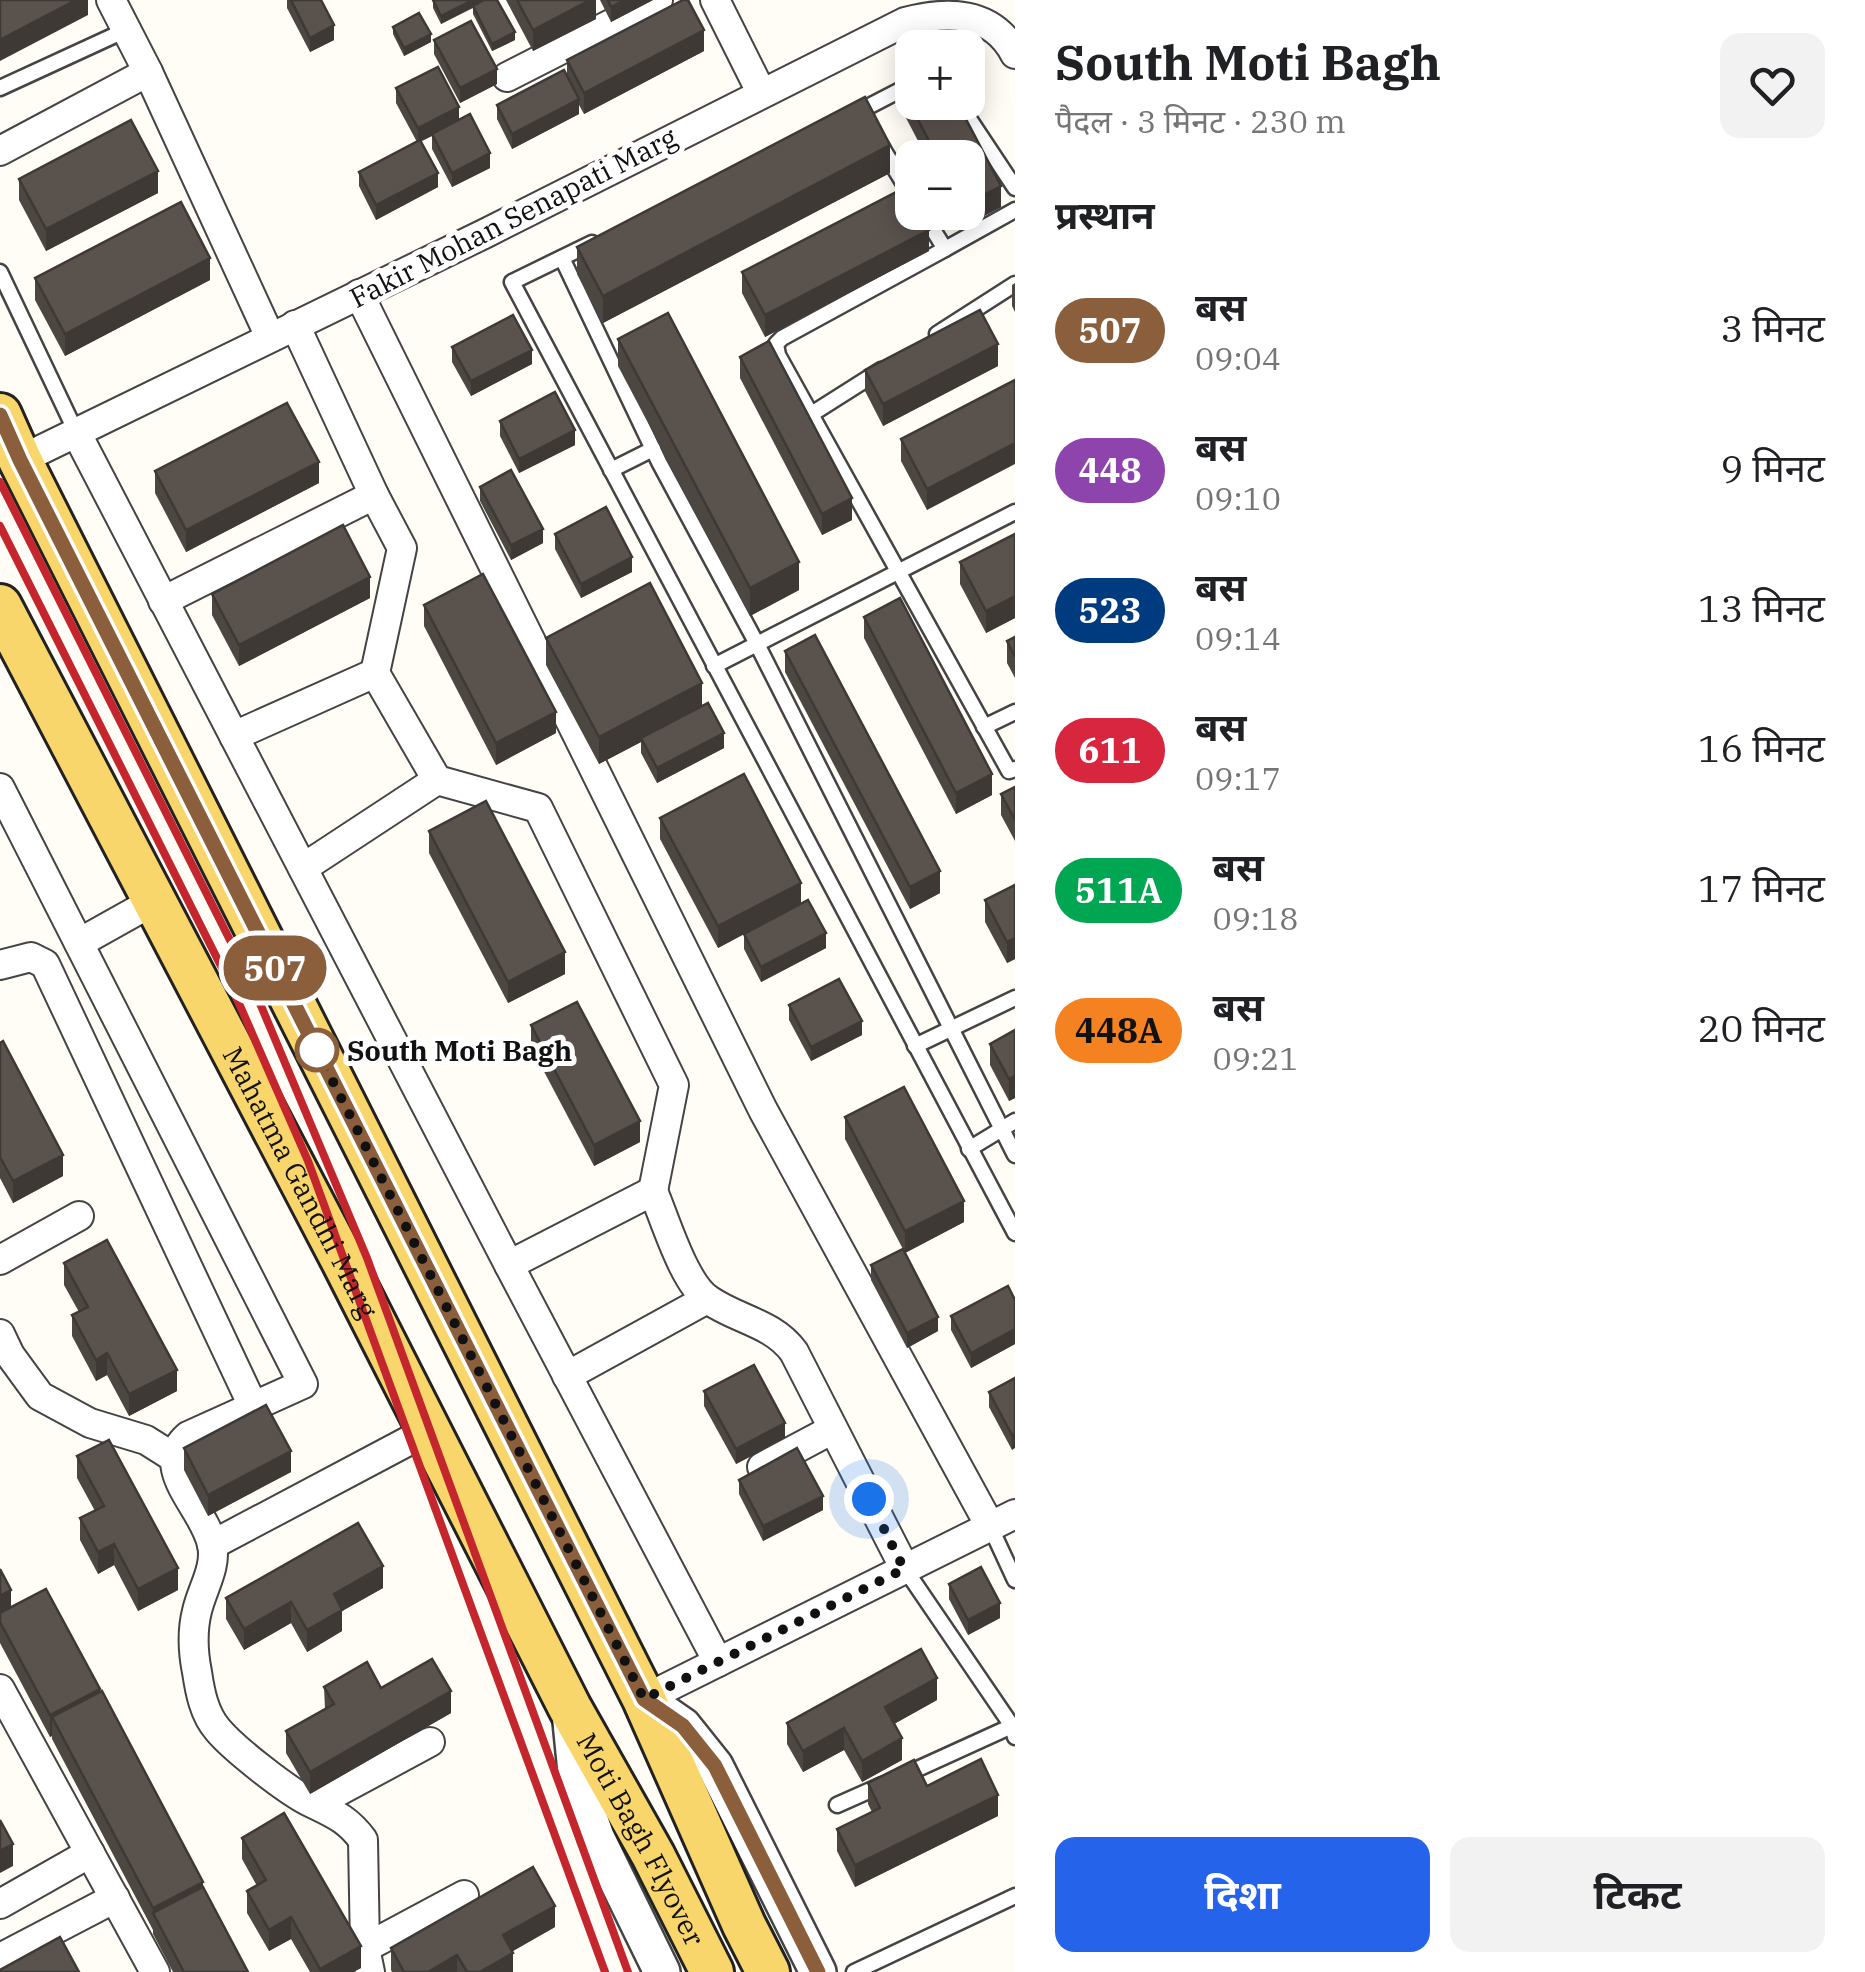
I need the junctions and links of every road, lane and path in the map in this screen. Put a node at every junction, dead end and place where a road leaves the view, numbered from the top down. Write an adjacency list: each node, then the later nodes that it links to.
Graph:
1 (111, 0): 5 (street)
2 (658, 0): 8 (street)
3 (715, 0): 10 (street)
4 (950, 7): 6 (street, Fakir Mohan Senapati Marg); 10 (street, Fakir Mohan Senapati Marg)
5 (126, 30): 7 (street); 9 (lane)
6 (1013, 43)
7 (148, 72): 15 (street); 26 (street)
8 (507, 77)
9 (0, 88)
10 (761, 92): 25 (street, Fakir Mohan Senapati Marg)
11 (895, 93): 12 (lane)
12 (859, 112): 13 (lane); 16 (lane)
13 (842, 120)
14 (970, 120): 17 (lane)
15 (0, 151)
16 (895, 170)
17 (1015, 188)
18 (1015, 210): 21 (lane)
19 (933, 230): 21 (lane)
20 (611, 234): 22 (lane)
21 (945, 249): 30 (lane)
22 (562, 258): 32 (lane); 34 (lane)
23 (0, 272): 31 (lane)
24 (1015, 284): 27 (lane)
25 (359, 294): 26 (street, Fakir Mohan Senapati Marg); 72 (street)
26 (282, 331): 31 (street, Fakir Mohan Senapati Marg); 35 (street)
27 (920, 345)
28 (889, 365): 30 (lane)
29 (0, 415): 33 (main road)
30 (810, 415): 37 (lane)
31 (76, 432): 33 (street, Fakir Mohan Senapati Marg); 38 (street)
32 (652, 449): 34 (lane); 40 (lane)
33 (20, 460): 78 (main road)
34 (611, 470): 41 (lane)
35 (374, 495): 38 (street); 42 (street)
36 (1015, 512): 37 (lane)
37 (897, 572): 40 (lane); 44 (lane)
38 (163, 600): 45 (street)
39 (0, 606): 50 (main road, Mahatma Gandhi Marg)
40 (757, 644): 41 (lane); 54 (lane)
41 (714, 666): 55 (lane)
42 (375, 673): 45 (street); 47 (street)
43 (1015, 712): 44 (lane)
44 (984, 727): 46 (lane)
45 (234, 736): 49 (street)
46 (1015, 769)
47 (437, 780): 49 (street); 59 (street)
48 (0, 788): 51 (street)
49 (302, 868): 63 (street)
50 (154, 900): 51 (street); 69 (main road, Mahatma Gandhi Marg)
51 (78, 942): 67 (street)
52 (0, 966): 67 (street)
53 (1015, 998): 54 (lane)
54 (950, 1029): 55 (lane); 56 (lane)
55 (915, 1046): 57 (lane)
56 (1008, 1125): 57 (lane); 58 (lane)
57 (969, 1149): 61 (lane)
58 (1015, 1155)
59 (652, 1191): 63 (street); 64 (street)
60 (80, 1216): 62 (street)
61 (1015, 1233)
62 (0, 1260)
63 (509, 1265): 66 (street)
64 (707, 1299): 66 (street); 68 (street)
65 (0, 1334): 70 (street)
66 (567, 1376): 76 (street)
67 (253, 1406): 70 (street)
68 (833, 1429): 71 (street); 74 (street)
69 (429, 1430): 73 (street); 79 (main road, Mahatma Gandhi Marg)
70 (173, 1458): 73 (street)
71 (756, 1470)
72 (1003, 1520): 74 (street); 75 (lane)
73 (212, 1545): 82 (street)
74 (904, 1569): 76 (street); 80 (lane)
75 (1015, 1580)
76 (718, 1662): 78 (street)
77 (2, 1698): 84 (street)
78 (644, 1699): 94 (main road, Moti Bagh Flyover); 95 (street)
79 (570, 1708): 92 (street); 93 (main road, Moti Bagh Flyover)
80 (1013, 1731): 83 (lane)
81 (430, 1742): 82 (street)
82 (315, 1804): 90 (street)
83 (837, 1805)
84 (90, 1853): 87 (street); 88 (street)
85 (464, 1895): 90 (street)
86 (1015, 1896): 96 (lane)
87 (115, 1898): 89 (street); 91 (street)
88 (0, 1904)
89 (0, 1958)
90 (368, 1960)
91 (155, 1972)
92 (662, 1972)
93 (712, 1972)
94 (768, 1972)
95 (818, 1972)
96 (854, 1972)

